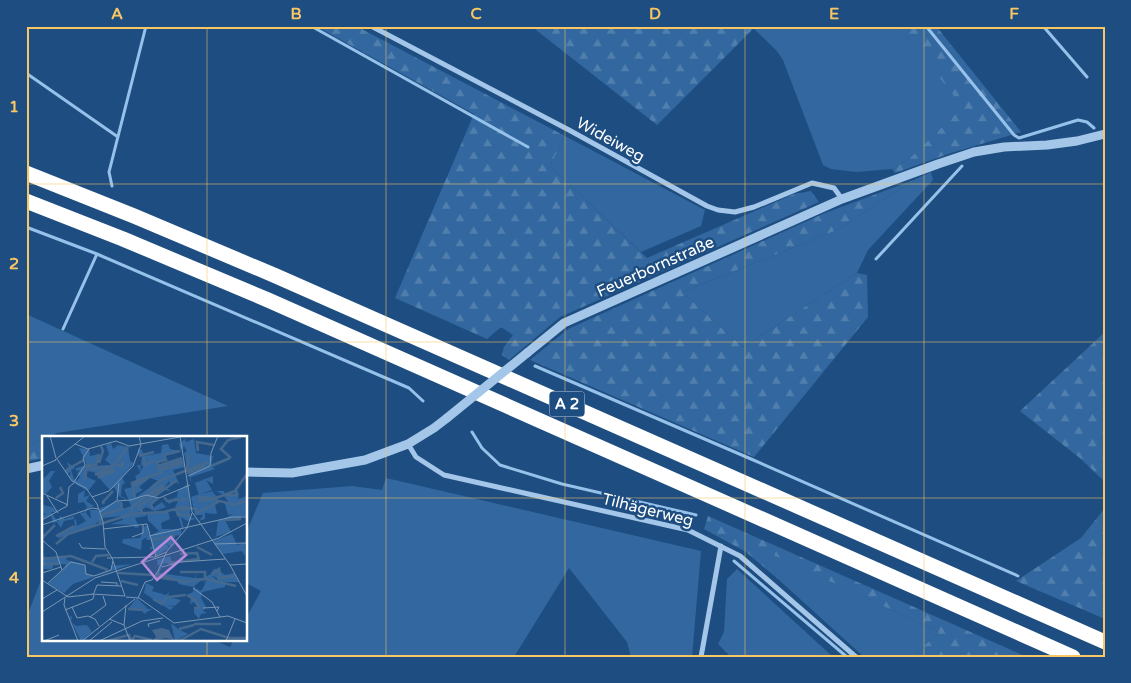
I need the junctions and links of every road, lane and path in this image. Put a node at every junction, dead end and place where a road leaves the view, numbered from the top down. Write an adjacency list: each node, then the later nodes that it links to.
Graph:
1 (372, 26): 4 (street, Wideiweg)
2 (1105, 134): 4 (street, Feuerbornstraße)
3 (26, 173): 11 (highway, A 2)
4 (842, 199): 6 (street, Feuerbornstraße, bridge)
5 (26, 201): 14 (highway, A 2)
6 (408, 444): 9 (street, Feuerbornstraße); 10 (street, Tilhägerweg)
7 (42, 466): 8 (street)
8 (26, 469)
9 (248, 472)
10 (722, 546): 12 (street); 13 (street, Tilhägerweg)
11 (1105, 642)
12 (701, 657)
13 (856, 657)
14 (1073, 657)

